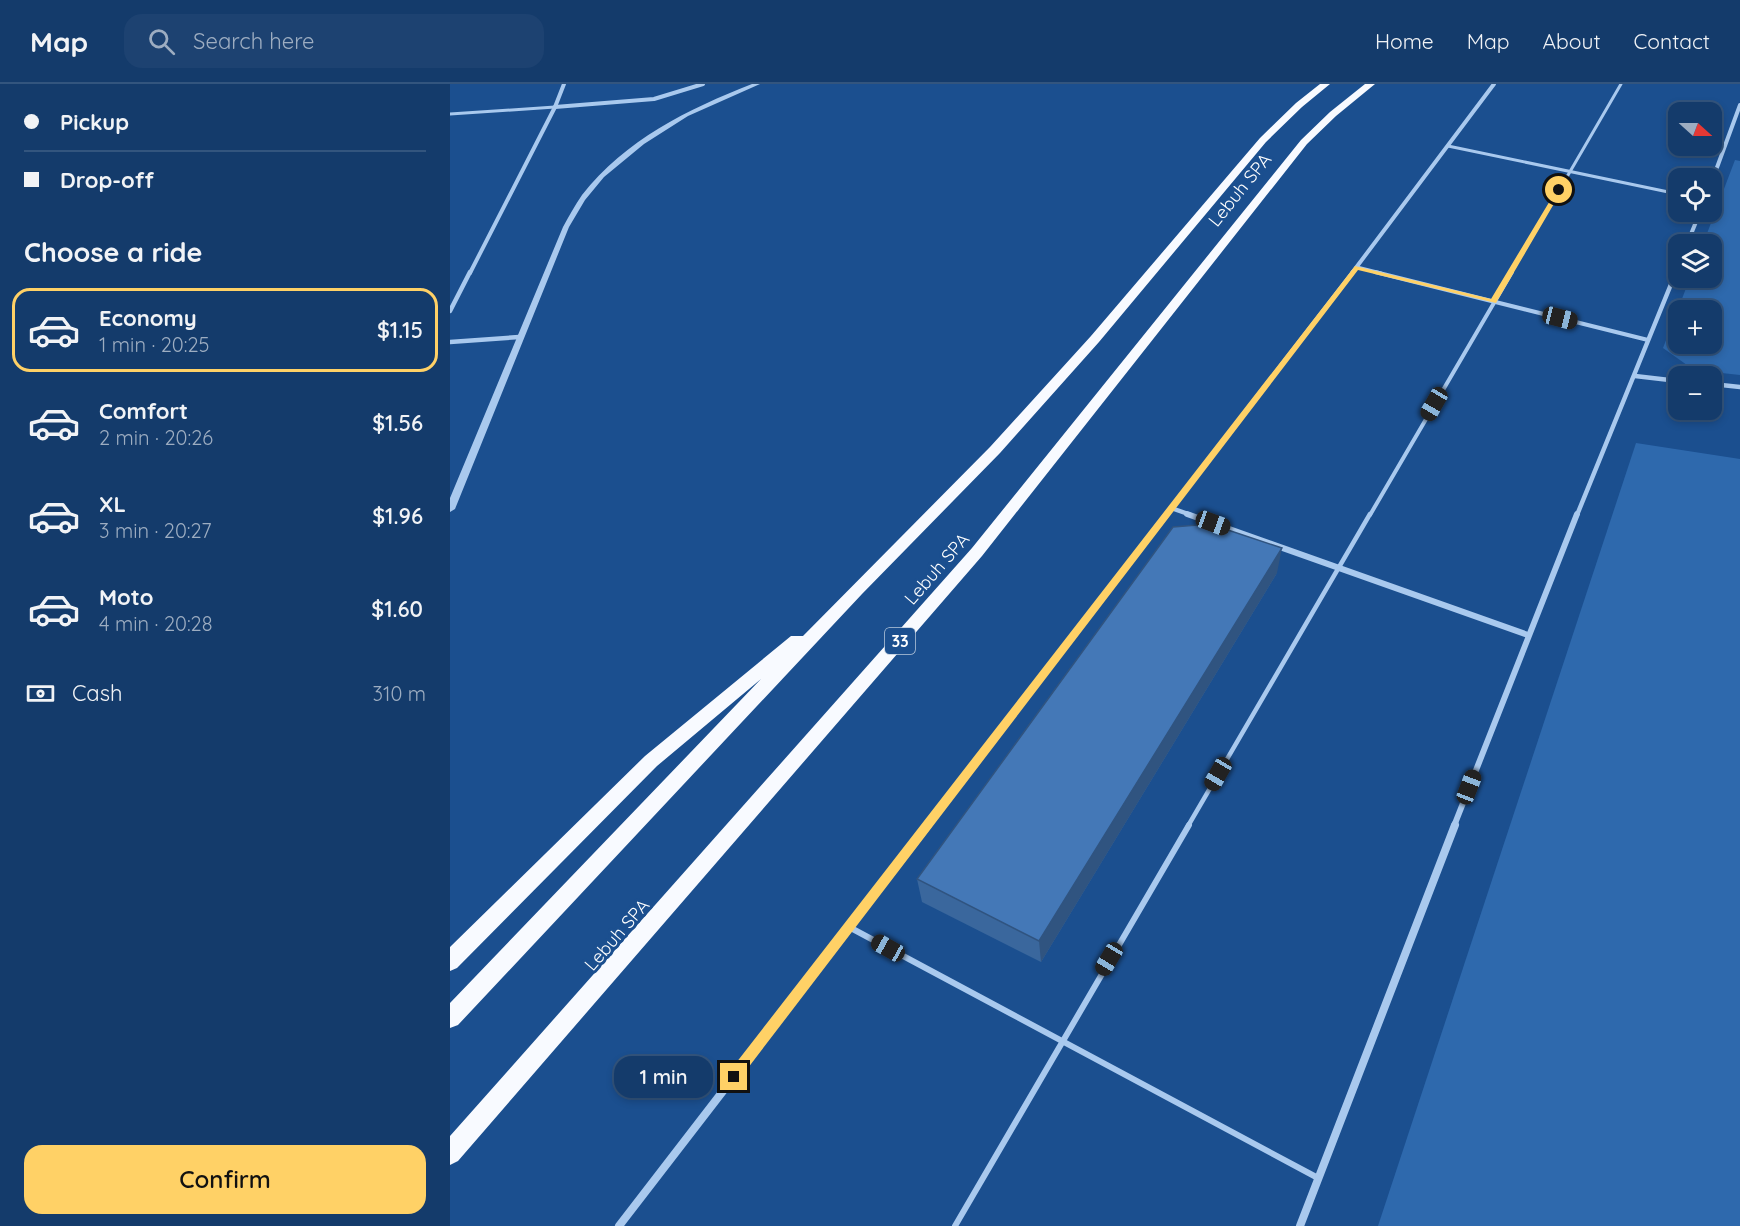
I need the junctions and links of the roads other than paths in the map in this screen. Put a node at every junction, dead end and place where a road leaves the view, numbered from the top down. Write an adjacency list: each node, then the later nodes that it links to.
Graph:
1 (564, 84): 9 (street)
2 (703, 84): 9 (street)
3 (757, 84): 19 (street)
4 (1326, 84): 29 (highway, Lebuh SPA)
5 (1371, 84): 35 (highway, Lebuh SPA / 33)
6 (1494, 84): 11 (street)
7 (1621, 84): 13 (lane)
8 (1740, 105): 12 (street)
9 (555, 107): 10 (lane); 18 (street)
10 (450, 114)
11 (1449, 146): 13 (lane); 15 (street)
12 (1717, 168)
13 (1570, 172): 14 (lane); 17 (lane)
14 (1668, 192)
15 (1357, 267): 17 (lane); 26 (street)
16 (1669, 288): 20 (street)
17 (1493, 302): 20 (lane); 28 (lane)
18 (450, 312)
19 (519, 337): 21 (street); 27 (street)
20 (1648, 340): 22 (street)
21 (450, 342)
22 (1635, 376): 23 (street); 30 (street)
23 (1668, 380)
24 (1722, 385): 25 (street)
25 (1740, 387)
26 (1171, 508): 28 (street); 31 (street)
27 (450, 509)
28 (1339, 568): 30 (street); 34 (lane)
29 (856, 590): 32 (highway); 33 (highway, Lebuh SPA)
30 (1528, 635): 36 (street)
31 (849, 927): 34 (lane); 37 (street)
32 (450, 961)
33 (450, 1018)
34 (1061, 1042): 36 (lane); 38 (lane)
35 (450, 1153)
36 (1318, 1178): 39 (street)
37 (619, 1226)
38 (955, 1226)
39 (1300, 1226)

